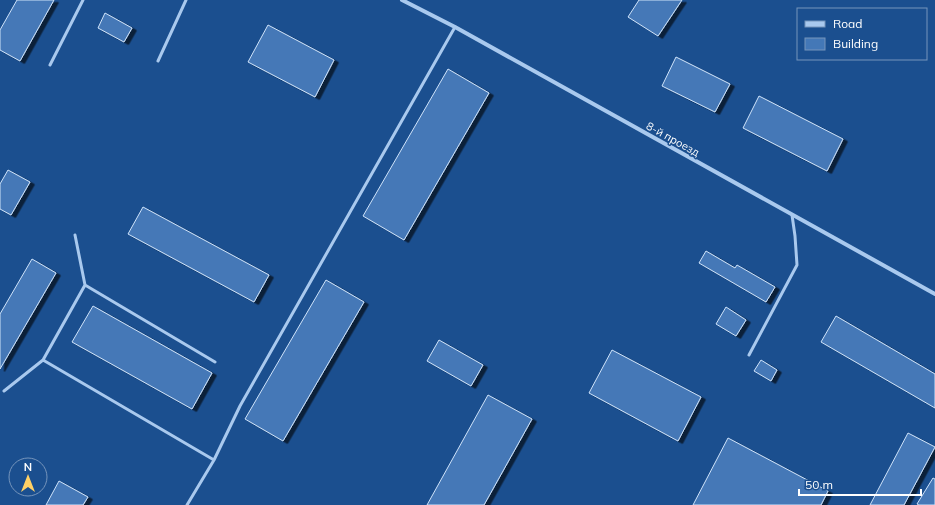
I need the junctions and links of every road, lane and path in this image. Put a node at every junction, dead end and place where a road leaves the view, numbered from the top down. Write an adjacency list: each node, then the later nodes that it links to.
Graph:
1 (83, 0): 6 (lane)
2 (186, 0): 5 (lane)
3 (402, 0): 4 (street, 8-й проезд)
4 (454, 27): 7 (street, 8-й проезд); 15 (lane)
5 (158, 61)
6 (50, 64)
7 (792, 215): 10 (street, 8-й проезд); 11 (lane)
8 (75, 235): 9 (lane)
9 (85, 285): 12 (lane); 13 (lane)
10 (935, 294)
11 (749, 355)
12 (43, 360): 14 (lane); 15 (lane)
13 (215, 362)
14 (4, 391)
15 (214, 460): 16 (lane)
16 (187, 505)

